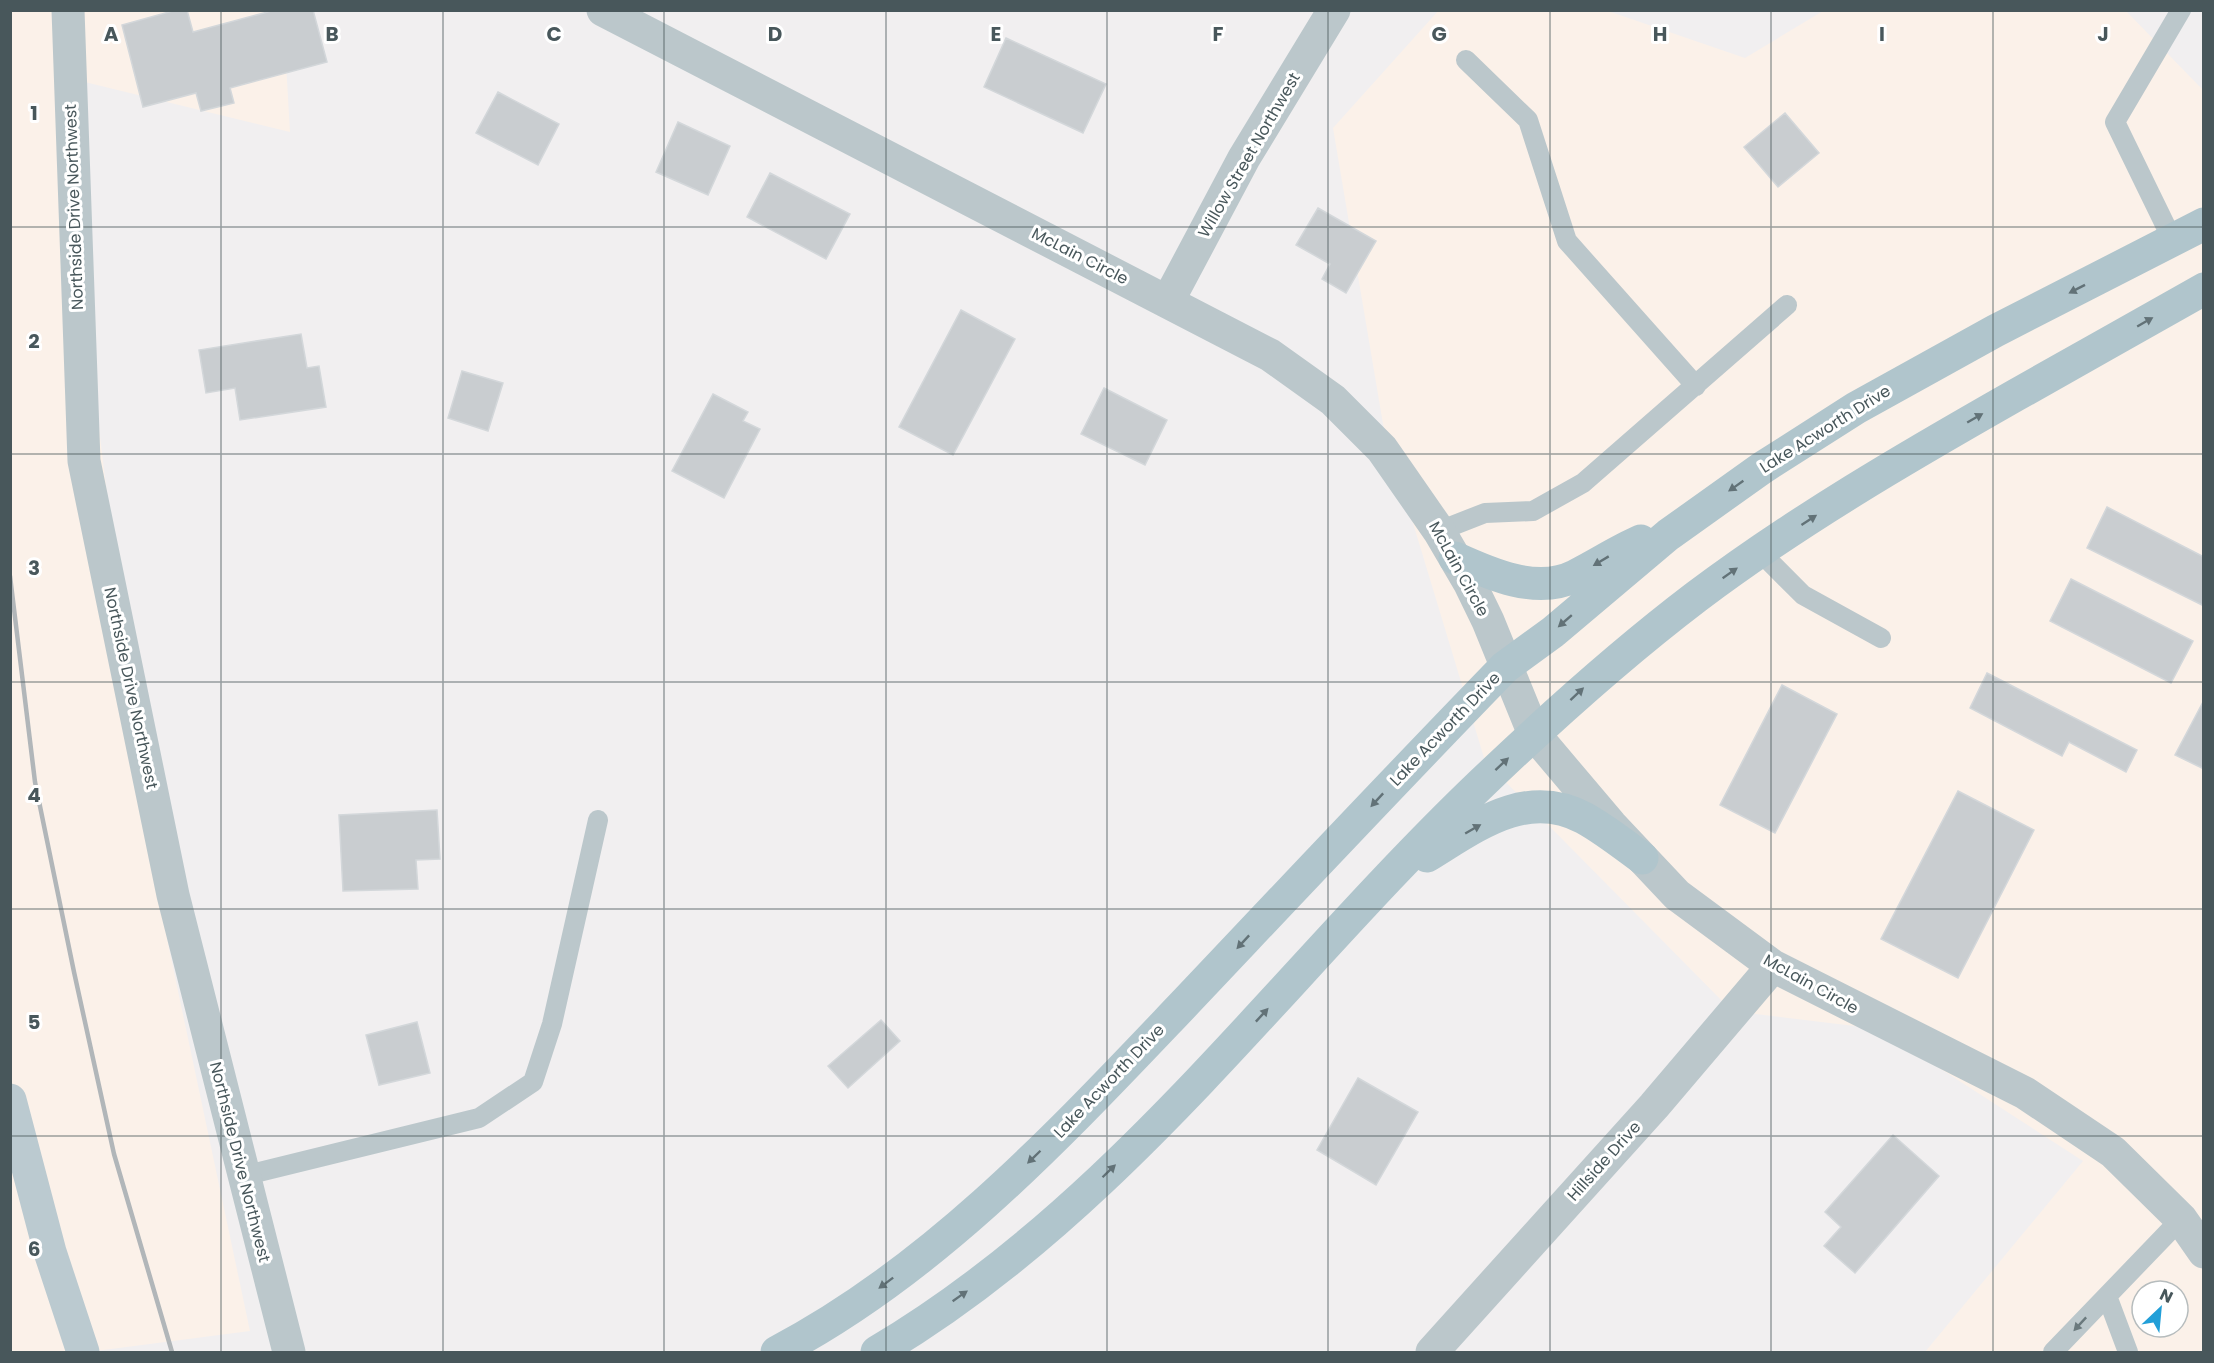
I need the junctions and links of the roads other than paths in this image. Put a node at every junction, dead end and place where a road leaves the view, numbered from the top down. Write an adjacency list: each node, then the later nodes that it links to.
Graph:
1 (68, 10): 23 (street, Northside Drive Northwest)
2 (603, 10): 9 (street, McLain Circle)
3 (1334, 10): 9 (street, Willow Street Northwest)
4 (2181, 10): 7 (lane)
5 (1466, 60): 11 (lane)
6 (2204, 224): 7 (main road, Lake Acworth Drive)
7 (2172, 239): 12 (main road, Lake Acworth Drive, one-way to 12)
8 (2204, 289): 14 (main road, one-way to 8)
9 (1168, 301): 13 (street, McLain Circle)
10 (1787, 305): 11 (lane)
11 (1696, 386): 13 (lane)
12 (1691, 517): 13 (main road, one-way to 13); 16 (main road, Lake Acworth Drive, one-way to 16)
13 (1447, 544): 16 (street, McLain Circle)
14 (1760, 552): 15 (lane); 17 (main road, one-way to 14)
15 (1881, 638)
16 (1505, 667): 17 (street, McLain Circle); 29 (main road, Lake Acworth Drive, one-way to 29)
17 (1534, 734): 19 (street, McLain Circle); 20 (main road, one-way to 17)
18 (598, 819): 23 (lane)
19 (1642, 858): 20 (main road, one-way to 19); 21 (street, McLain Circle)
20 (1387, 881): 30 (main road, one-way to 20)
21 (1773, 966): 24 (street, McLain Circle); 31 (street, Hillside Drive)
22 (10, 1100): 27 (main road)
23 (243, 1176): 28 (street, Northside Drive Northwest)
24 (2181, 1219): 25 (street, McLain Circle); 26 (lane)
25 (2204, 1252)
26 (2107, 1296): 32 (lane, one-way to 32); 33 (lane)
27 (83, 1353)
28 (289, 1353)
29 (777, 1353)
30 (877, 1353)
31 (1432, 1353)
32 (2053, 1353)
33 (2128, 1353)

